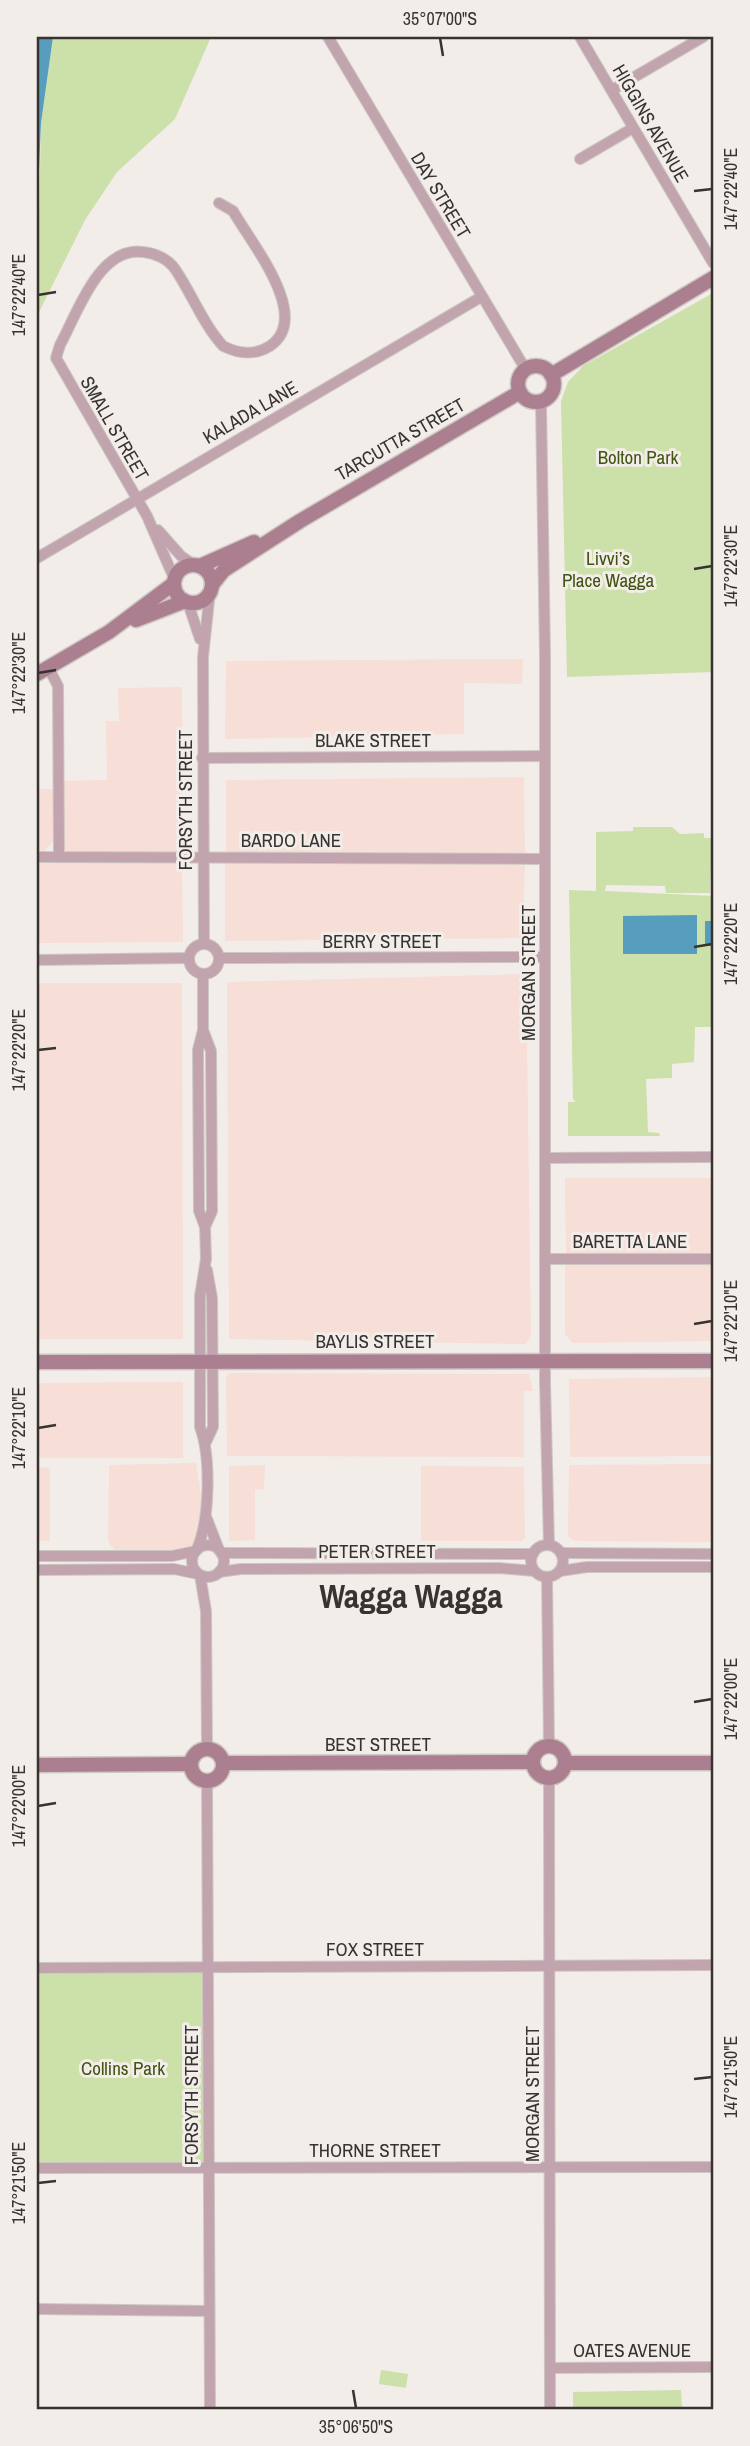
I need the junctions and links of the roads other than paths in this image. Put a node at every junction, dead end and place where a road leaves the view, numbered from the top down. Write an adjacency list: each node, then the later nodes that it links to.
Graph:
1 (328, 37): 10 (street, DAY STREET)
2 (580, 37): 4 (street, HIGGINS AVENUE)
3 (703, 37): 4 (street)
4 (612, 90): 5 (street, HIGGINS AVENUE)
5 (634, 128): 6 (street); 8 (street, HIGGINS AVENUE)
6 (580, 159)
7 (219, 203): 15 (street, SMALL STREET)
8 (713, 263)
9 (713, 278): 12 (street)
10 (481, 297): 11 (street, DAY STREET); 15 (street, KALADA LANE)
11 (526, 370): 12 (street); 13 (street)
12 (551, 375): 14 (street)
13 (520, 392): 14 (street); 17 (street, TARCUTTA STREET)
14 (541, 402): 26 (street, MORGAN STREET)
15 (136, 499): 16 (street, SMALL STREET); 18 (street, KALADA LANE)
16 (147, 516): 19 (street, SMALL STREET); 20 (street, SMALL STREET)
17 (300, 521): 19 (street, TARCUTTA STREET); 21 (street, TARCUTTA STREET)
18 (37, 558)
19 (197, 565): 20 (street); 21 (street)
20 (174, 581): 22 (street); 23 (street)
21 (211, 588): 22 (street); 24 (street, FORSYTH STREET)
22 (187, 602): 23 (street); 24 (street, FORSYTH STREET)
23 (109, 632): 25 (street)
24 (203, 657): 27 (street, FORSYTH STREET)
25 (43, 671): 29 (street)
26 (545, 756): 27 (street, BLAKE STREET); 31 (street, MORGAN STREET)
27 (202, 758): 30 (street, FORSYTH STREET)
28 (37, 857): 29 (street, BARDO LANE)
29 (59, 857): 30 (street, BARDO LANE)
30 (203, 857): 31 (street, BARDO LANE); 32 (street, FORSYTH STREET)
31 (545, 859): 33 (street, MORGAN STREET)
32 (204, 943): 34 (street); 35 (street)
33 (545, 957): 35 (street, BERRY STREET); 39 (street, MORGAN STREET)
34 (189, 958): 36 (street); 37 (street)
35 (220, 958): 37 (street)
36 (37, 960)
37 (203, 974): 42 (street)
38 (713, 1157): 39 (street)
39 (546, 1158): 40 (street, MORGAN STREET)
40 (546, 1259): 41 (street, BARETTA LANE); 43 (street, MORGAN STREET)
41 (713, 1259)
42 (206, 1360): 43 (street, BAYLIS STREET); 45 (street, BAYLIS STREET); 46 (street)
43 (546, 1360): 44 (street, BAYLIS STREET); 47 (street, MORGAN STREET)
44 (713, 1361)
45 (37, 1362)
46 (206, 1515): 48 (street); 49 (street)
47 (550, 1545): 50 (street); 52 (street)
48 (197, 1550): 49 (street); 60 (street); 75 (street)
49 (220, 1552): 54 (street, PETER STREET); 74 (street)
50 (561, 1553): 57 (street); 73 (street)
51 (713, 1553): 53 (street)
52 (533, 1554): 61 (street, PETER STREET); 72 (street)
53 (689, 1554): 57 (street); 63 (street)
54 (293, 1555): 55 (street, PETER STREET); 70 (street)
55 (345, 1555): 56 (street, PETER STREET); 65 (street)
56 (405, 1555): 61 (street, PETER STREET); 66 (street)
57 (633, 1555): 62 (street)
58 (37, 1556): 59 (street)
59 (67, 1556): 60 (street); 68 (street)
60 (116, 1556): 69 (street)
61 (455, 1556): 67 (street)
62 (633, 1567): 63 (street); 73 (street)
63 (689, 1567): 64 (street)
64 (713, 1567)
65 (345, 1568): 66 (street, PETER STREET); 70 (street, PETER STREET)
66 (405, 1568): 67 (street, PETER STREET)
67 (455, 1568): 72 (street, PETER STREET)
68 (67, 1569): 69 (street); 71 (street)
69 (116, 1569): 75 (street)
70 (293, 1569): 74 (street, PETER STREET)
71 (37, 1570)
72 (534, 1571): 76 (street)
73 (560, 1571): 76 (street)
74 (218, 1573): 75 (street); 77 (street)
75 (199, 1574): 77 (street)
76 (547, 1577): 78 (street)
77 (206, 1611): 79 (street)
78 (549, 1746): 80 (street); 83 (street)
79 (207, 1748): 82 (street); 84 (street)
80 (533, 1762): 82 (street, BEST STREET); 86 (street)
81 (713, 1762): 83 (street)
82 (223, 1763): 87 (street)
83 (565, 1763): 86 (street)
84 (190, 1764): 85 (street); 87 (street)
85 (37, 1765)
86 (549, 1778): 88 (street, MORGAN STREET)
87 (207, 1781): 90 (street, FORSYTH STREET)
88 (550, 1965): 89 (street, FOX STREET); 90 (street, FOX STREET); 92 (street, MORGAN STREET)
89 (713, 1965)
90 (208, 1967): 91 (street, FOX STREET); 95 (street, FORSYTH STREET)
91 (37, 1968)
92 (550, 2167): 93 (street, THORNE STREET); 95 (street, THORNE STREET); 99 (street, MORGAN STREET)
93 (713, 2167)
94 (37, 2168): 95 (street, THORNE STREET)
95 (209, 2168): 97 (street, FORSYTH STREET)
96 (37, 2309): 97 (street)
97 (209, 2311): 100 (street, FORSYTH STREET)
98 (713, 2367): 99 (street, OATES AVENUE)
99 (550, 2368): 101 (street, MORGAN STREET)
100 (210, 2409)
101 (550, 2409)

